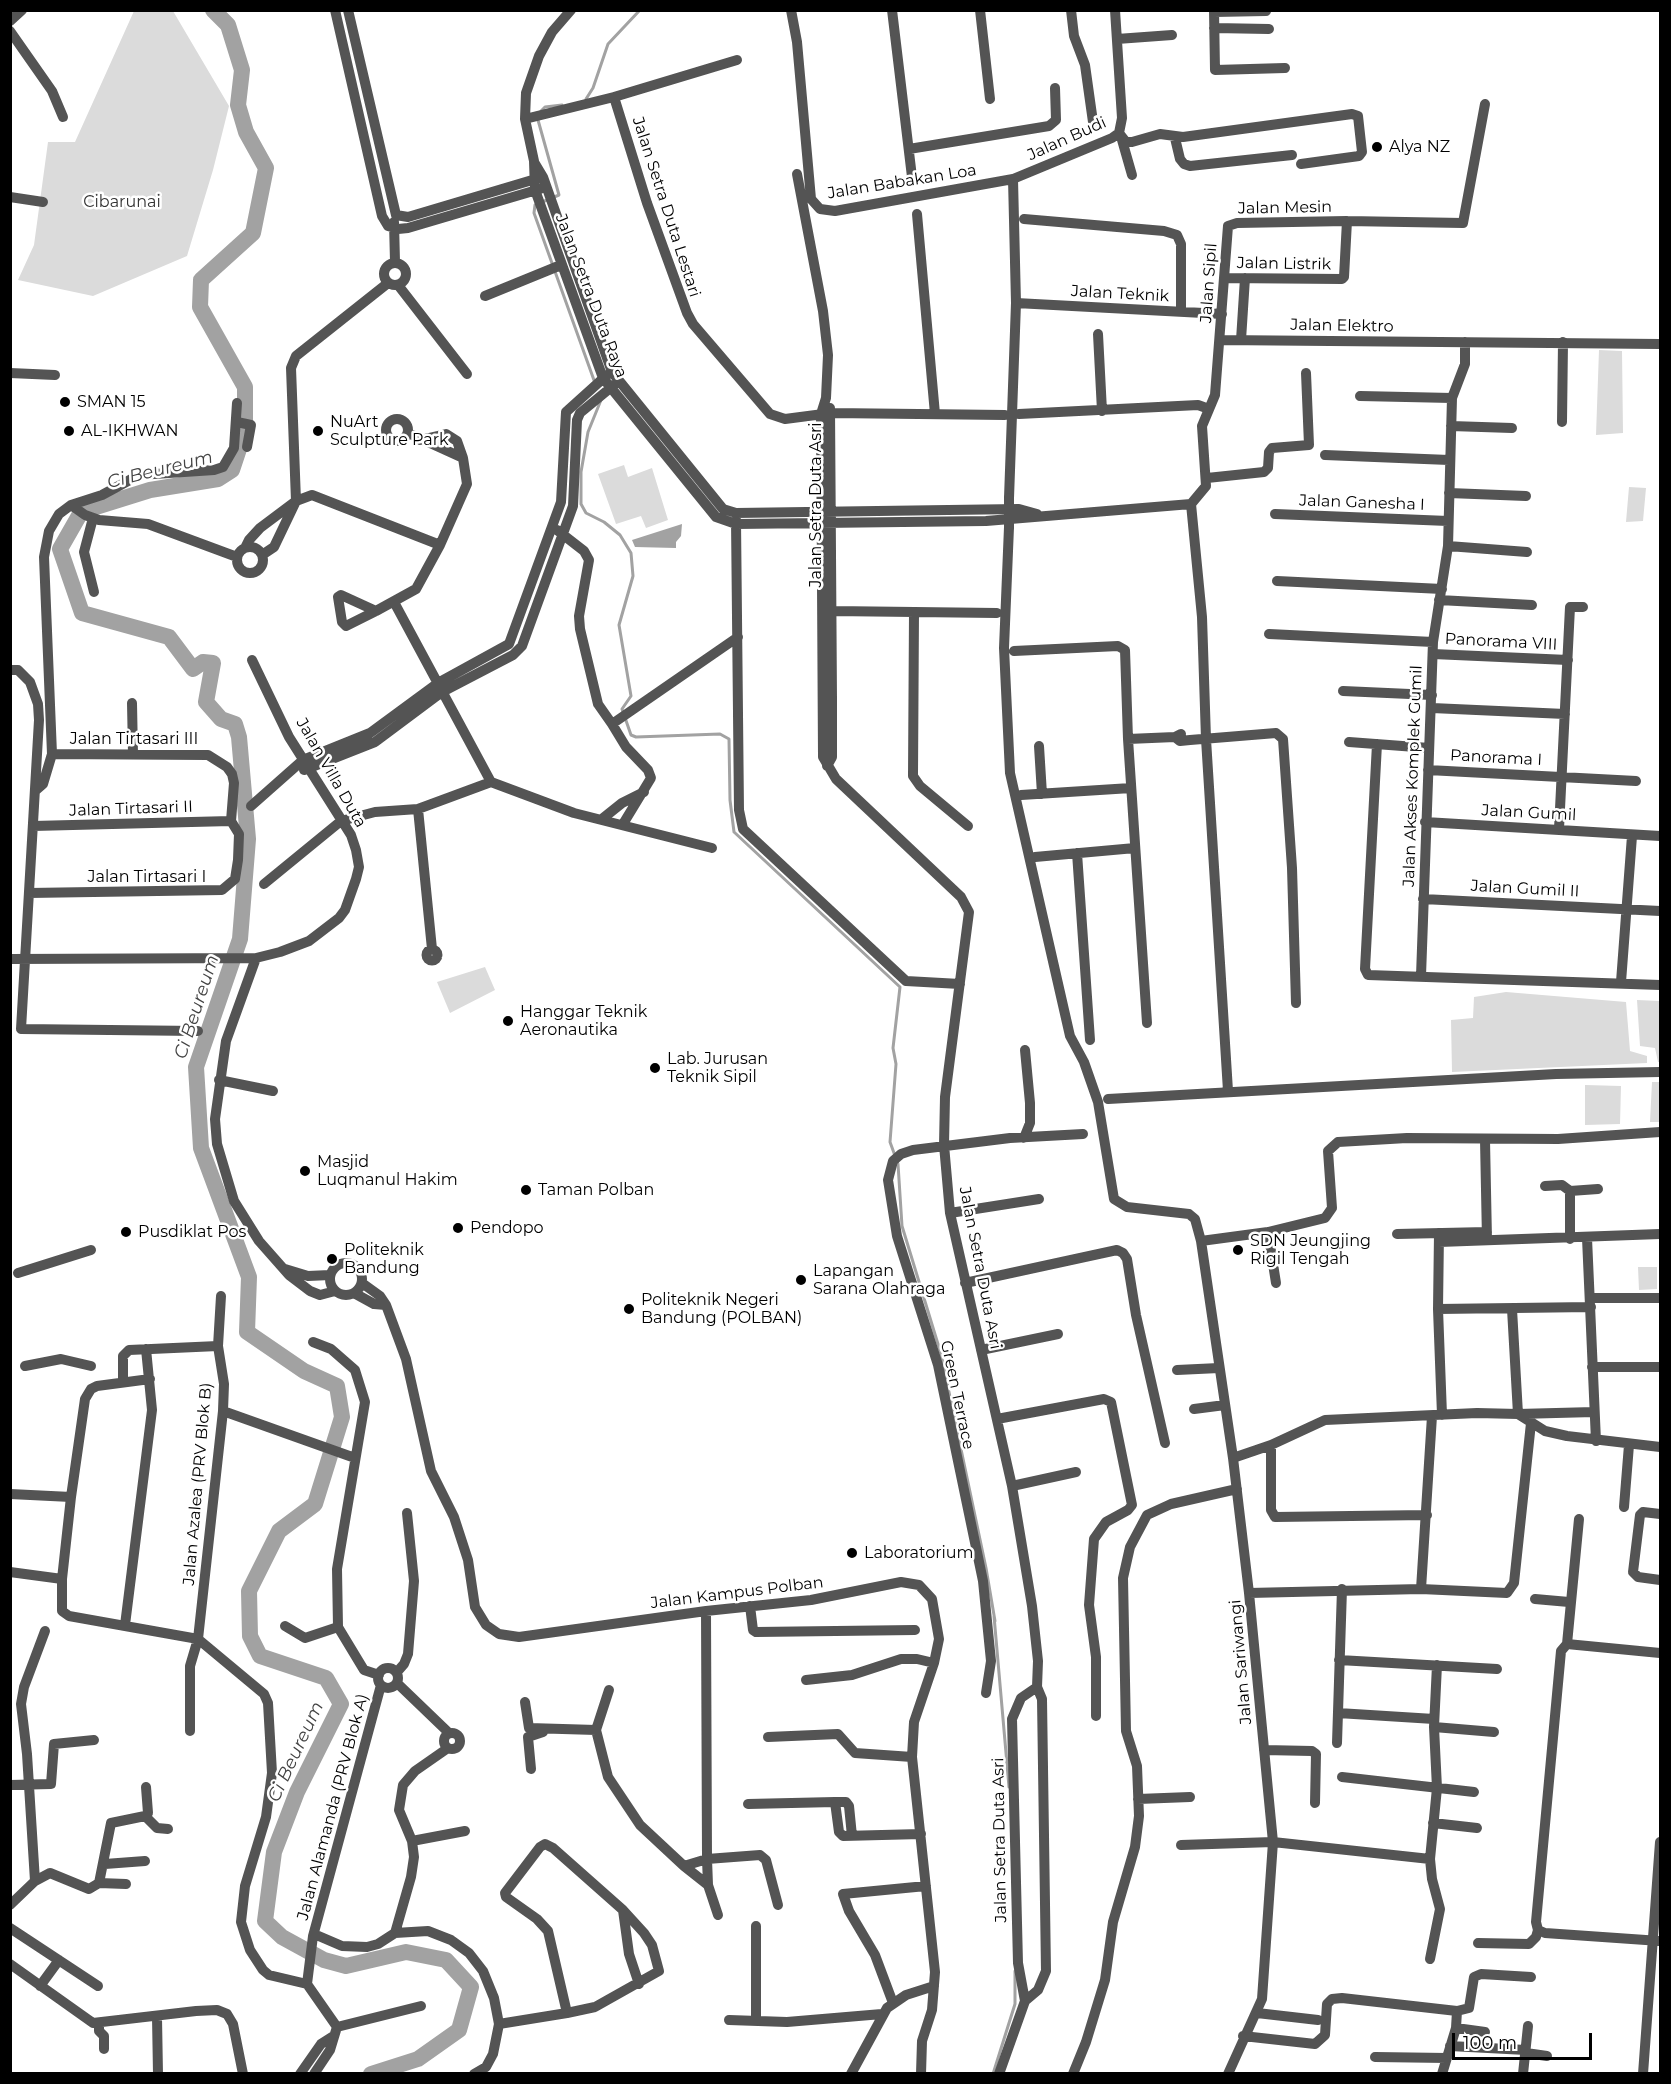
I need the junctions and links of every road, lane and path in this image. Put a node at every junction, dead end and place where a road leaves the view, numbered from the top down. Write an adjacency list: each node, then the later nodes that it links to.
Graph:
1 (22, 10): 12 (street)
2 (335, 10): 14 (street)
3 (348, 10): 13 (street)
4 (571, 10): 27 (street)
5 (790, 10): 39 (street, Jalan Babakan Loa)
6 (892, 10): 33 (street)
7 (980, 10): 24 (street)
8 (1071, 10): 28 (street)
9 (1115, 10): 19 (street, Jalan Budi)
10 (1214, 11): 11 (street); 15 (street)
11 (1266, 11)
12 (10, 21)
13 (351, 23): 14 (street); 31 (street)
14 (339, 26): 32 (street)
15 (1214, 28): 16 (street); 21 (street)
16 (1269, 29)
17 (10, 31): 26 (street)
18 (1172, 35): 19 (street)
19 (1117, 39): 29 (street, Jalan Budi)
20 (736, 60): 23 (street)
21 (1285, 68)
22 (1055, 88): 33 (street)
23 (614, 97): 27 (street); 74 (street, Jalan Setra Duta Lestari)
24 (990, 99)
25 (1485, 104): 46 (street)
26 (63, 117)
27 (525, 119): 40 (street)
28 (1093, 122)
29 (1121, 136): 30 (street); 37 (street); 39 (street, Jalan Budi)
30 (1175, 138): 34 (street); 35 (street)
31 (378, 143): 32 (street); 44 (street)
32 (366, 146): 47 (street)
33 (909, 149): 38 (street)
34 (1292, 155)
35 (1301, 164)
36 (796, 174): 74 (street, Jalan Setra Duta Asri)
37 (1132, 175)
38 (912, 177)
39 (1013, 179): 55 (street)
40 (539, 184): 44 (street); 47 (street); 50 (street, Jalan Setra Duta Raya); 68 (street, Jalan Setra Duta Raya)
41 (10, 198): 42 (street)
42 (43, 202)
43 (917, 214): 75 (street)
44 (396, 215): 47 (street)
45 (1024, 219): 56 (street)
46 (1347, 221): 48 (street, Jalan Mesin); 52 (street, Jalan Listrik)
47 (393, 228): 49 (street)
48 (1228, 229): 51 (street, Jalan Sipil)
49 (395, 262): 53 (street); 53 (street)
50 (561, 265): 54 (street); 68 (street, Jalan Setra Duta Raya)
51 (1224, 278): 52 (street, Jalan Listrik); 57 (street, Jalan Sipil)
52 (1245, 278): 60 (street)
53 (393, 284): 66 (street); 89 (street)
54 (485, 297)
55 (1016, 303): 56 (street, Jalan Teknik); 204 (street, Jalan Sariwangi, bridge)
56 (1181, 312): 57 (street, Jalan Teknik)
57 (1222, 314): 59 (street, Jalan Sipil)
58 (1098, 334): 73 (street)
59 (1220, 340): 60 (street, Jalan Elektro); 72 (street, Jalan Sipil)
60 (1241, 340): 61 (street, Jalan Elektro)
61 (1465, 342): 62 (street, Jalan Elektro); 70 (street, Jalan Akses Komplek Gumil)
62 (1563, 342): 63 (street, Jalan Elektro); 78 (street)
63 (1660, 344)
64 (10, 373): 67 (street)
65 (1306, 373): 86 (street)
66 (467, 374)
67 (55, 375)
68 (611, 380): 94 (street, Jalan Setra Duta Raya); 96 (street)
69 (1360, 396): 70 (street)
70 (1452, 398): 80 (street, Jalan Akses Komplek Gumil)
71 (237, 403): 79 (street)
72 (1209, 409): 73 (street); 86 (street, Jalan Sipil)
73 (1102, 411): 76 (street)
74 (826, 414): 75 (street, Jalan Setra Duta Lestari); 93 (street, Jalan Setra Duta Asri)
75 (935, 414): 77 (street, Jalan Setra Duta Lestari)
76 (1019, 414)
77 (1005, 416)
78 (1562, 422)
79 (242, 423): 83 (street); 91 (street)
80 (1451, 426): 81 (street); 85 (street, Jalan Akses Komplek Gumil)
81 (1512, 428)
82 (408, 433): 97 (street)
83 (247, 447)
84 (1324, 455): 85 (street)
85 (1449, 460): 87 (street, Jalan Akses Komplek Gumil)
86 (1207, 478): 90 (street)
87 (1449, 493): 88 (street); 95 (street, Jalan Akses Komplek Gumil)
88 (1526, 496)
89 (296, 501): 97 (street); 99 (street); 101 (street)
90 (1191, 504): 93 (street); 130 (street)
91 (82, 512): 102 (street); 105 (street); 136 (street)
92 (1275, 514): 95 (street, Jalan Ganesha I)
93 (826, 517): 94 (street); 104 (street, Jalan Setra Duta Asri)
94 (736, 518): 115 (street)
95 (1448, 521): 98 (street, Jalan Akses Komplek Gumil)
96 (558, 531): 123 (street); 129 (street)
97 (440, 545): 107 (street)
98 (1448, 546): 100 (street); 106 (street, Jalan Akses Komplek Gumil)
99 (245, 548): 101 (street); 102 (street)
100 (1527, 552)
101 (262, 555): 102 (street)
102 (237, 557)
103 (1277, 580): 106 (street)
104 (826, 584): 111 (street, Jalan Setra Duta Asri); 116 (street, Jalan Setra Duta Asri)
105 (94, 592)
106 (1440, 595): 108 (street); 117 (street, Jalan Akses Komplek Gumil)
107 (394, 602): 110 (street); 123 (street)
108 (1532, 605)
109 (1583, 608): 121 (street)
110 (376, 611)
111 (832, 611): 112 (street); 116 (street, Jalan Setra Duta Asri)
112 (914, 612): 113 (street); 156 (street)
113 (997, 613)
114 (1269, 634): 117 (street)
115 (738, 637): 129 (street); 175 (street)
116 (826, 638): 175 (street, Jalan Setra Duta Asri)
117 (1433, 642): 119 (street, Jalan Akses Komplek Gumil)
118 (1014, 651): 131 (street)
119 (1433, 654): 121 (street, Panorama VIII); 125 (street, Jalan Akses Komplek Gumil)
120 (252, 660): 138 (street, Jalan Villa Duta)
121 (1568, 660): 128 (street)
122 (10, 670): 144 (street)
123 (440, 688): 138 (street); 142 (street)
124 (1343, 691): 125 (street)
125 (1432, 695): 127 (street, Jalan Akses Komplek Gumil)
126 (132, 703): 137 (street)
127 (1432, 708): 128 (street); 135 (street, Jalan Akses Komplek Gumil)
128 (1565, 714): 140 (street)
129 (612, 724): 145 (street)
130 (1206, 736): 131 (street); 177 (street); 185 (street)
131 (1128, 740): 143 (street)
132 (1349, 742): 133 (street)
133 (1377, 744): 135 (street); 173 (street)
134 (1039, 746): 146 (street)
135 (1429, 748): 139 (street, Jalan Akses Komplek Gumil)
136 (52, 754): 137 (street, Jalan Tirtasari III); 144 (street)
137 (133, 754): 151 (street, Jalan Tirtasari III)
138 (306, 764): 148 (street); 152 (street, Jalan Villa Duta)
139 (1428, 770): 140 (street, Panorama I); 153 (street, Jalan Akses Komplek Gumil)
140 (1562, 777): 141 (street, Panorama I); 157 (street)
141 (1636, 781)
142 (491, 782): 149 (street); 150 (street)
143 (1131, 788): 146 (street); 161 (street)
144 (34, 791): 155 (street)
145 (644, 792): 150 (street); 154 (street)
146 (1042, 794): 147 (street)
147 (1021, 795)
148 (251, 806)
149 (418, 808): 152 (street); 169 (street)
150 (602, 819): 154 (street)
151 (231, 821): 155 (street, Jalan Tirtasari II); 165 (street, Jalan Tirtasari I)
152 (341, 821): 164 (street); 170 (street, Jalan Villa Duta)
153 (1425, 822): 157 (street, Jalan Gumil); 166 (street, Jalan Akses Komplek Gumil)
154 (623, 824): 160 (street)
155 (33, 826): 165 (street)
156 (968, 826)
157 (1559, 829): 158 (street, Jalan Gumil)
158 (1632, 836): 159 (street, Jalan Gumil); 167 (street)
159 (1660, 836)
160 (712, 848)
161 (1135, 848): 162 (street); 178 (street)
162 (1077, 853): 163 (street); 180 (street)
163 (1035, 857)
164 (264, 884)
165 (29, 893): 172 (street)
166 (1423, 898): 167 (street, Jalan Gumil II); 173 (street, Jalan Akses Komplek Gumil)
167 (1626, 909): 168 (street, Jalan Gumil II); 174 (street)
168 (1660, 911)
169 (432, 950)
170 (250, 958): 172 (street, Jalan Villa Duta); 183 (street)
171 (10, 960): 172 (street, Jalan Villa Duta)
172 (25, 960): 179 (street)
173 (1421, 975): 174 (street)
174 (1621, 982): 176 (street)
175 (960, 984): 191 (street, Jalan Setra Duta Asri)
176 (1660, 985)
177 (1296, 1003)
178 (1147, 1023)
179 (198, 1031)
180 (1090, 1040)
181 (1024, 1050): 189 (street)
182 (1660, 1072): 185 (street)
183 (219, 1080): 184 (street); 206 (street)
184 (273, 1091)
185 (1228, 1091): 186 (street)
186 (1108, 1099)
187 (1660, 1132): 190 (street)
188 (1083, 1134): 189 (street)
189 (1024, 1138): 191 (street)
190 (1485, 1140): 197 (street); 200 (street)
191 (944, 1145): 196 (street, Jalan Setra Duta Asri); 285 (street, Green Terrace)
192 (1545, 1186): 194 (street)
193 (1598, 1189): 194 (street)
194 (1569, 1191): 203 (street)
195 (1039, 1199): 196 (street)
196 (950, 1213): 210 (street, Jalan Setra Duta Asri)
197 (1269, 1232): 204 (street); 211 (street)
198 (1397, 1234): 201 (street)
199 (1660, 1234): 202 (street)
200 (1487, 1236): 201 (street); 203 (street)
201 (1439, 1237): 218 (street)
202 (1587, 1238): 203 (street); 216 (street)
203 (1570, 1239)
204 (1201, 1241): 228 (street, Jalan Sariwangi)
205 (91, 1250): 207 (street)
206 (285, 1269): 208 (street); 212 (street)
207 (18, 1273)
208 (330, 1275): 209 (street); 212 (street)
209 (362, 1283): 213 (street); 217 (street, Jalan Kampus Polban)
210 (965, 1283): 224 (street, Jalan Setra Duta Asri); 242 (street)
211 (1276, 1283)
212 (335, 1291): 213 (street)
213 (354, 1293): 217 (street)
214 (221, 1296): 222 (street, Jalan Azalea (PRV Blok B))
215 (1660, 1298): 216 (street)
216 (1591, 1303): 219 (street); 227 (street)
217 (386, 1305): 267 (street, Jalan Kampus Polban)
218 (1438, 1309): 219 (street); 238 (street)
219 (1512, 1309): 237 (street)
220 (1058, 1334): 224 (street)
221 (313, 1342): 246 (street)
222 (218, 1346): 223 (street); 235 (street, Jalan Azalea (PRV Blok B))
223 (146, 1349): 231 (street); 232 (street)
224 (981, 1350): 239 (street, Jalan Setra Duta Asri)
225 (91, 1365): 226 (street)
226 (25, 1366)
227 (1592, 1367): 229 (street); 236 (street)
228 (1219, 1368): 230 (street); 233 (street, Jalan Sariwangi)
229 (1660, 1368)
230 (1177, 1370)
231 (150, 1379): 232 (street); 268 (street)
232 (123, 1382): 252 (street)
233 (1225, 1405): 234 (street); 247 (street, Jalan Sariwangi)
234 (1194, 1409)
235 (223, 1411): 246 (street); 273 (street, Jalan Azalea (PRV Blok B))
236 (1594, 1412): 237 (street); 241 (street)
237 (1518, 1414): 238 (street); 240 (street)
238 (1437, 1415): 243 (street); 256 (street)
239 (997, 1419): 249 (street, Jalan Setra Duta Asri); 288 (street)
240 (1531, 1423): 241 (street); 262 (street)
241 (1596, 1441): 244 (street)
242 (1165, 1443)
243 (1271, 1445): 247 (street); 256 (street)
244 (1629, 1445): 245 (street); 253 (street)
245 (1660, 1447)
246 (356, 1458): 270 (street)
247 (1233, 1458): 250 (street, Jalan Sariwangi)
248 (1076, 1472): 249 (street)
249 (1012, 1486): 283 (street, Jalan Setra Duta Asri)
250 (1237, 1489): 263 (street, Jalan Sariwangi); 307 (street)
251 (10, 1494): 252 (street)
252 (71, 1497): 259 (street)
253 (1624, 1507)
254 (407, 1513): 280 (street)
255 (1660, 1514): 260 (street)
256 (1427, 1515): 262 (street)
257 (1579, 1519): 265 (street)
258 (10, 1572): 259 (street)
259 (62, 1579): 268 (street)
260 (1657, 1579)
261 (1342, 1589): 262 (street); 263 (street); 276 (street)
262 (1421, 1589)
263 (1249, 1593): 297 (street, Jalan Sariwangi)
264 (1535, 1599): 265 (street)
265 (1569, 1602): 274 (street)
266 (750, 1606): 267 (street, Jalan Kampus Polban); 271 (street); 277 (street, Jalan Kampus Polban)
267 (706, 1611): 320 (street)
268 (125, 1625): 273 (street)
269 (285, 1626): 270 (street)
270 (338, 1627): 281 (street, Jalan Alamanda (PRV Blok A))
271 (915, 1630)
272 (45, 1631): 302 (street)
273 (198, 1639): 292 (street, Jalan Azalea (PRV Blok B)); 345 (street)
274 (1567, 1644): 275 (street); 336 (street)
275 (1660, 1653)
276 (1339, 1660): 278 (street); 287 (street)
277 (934, 1663): 282 (street); 298 (street, Jalan Kampus Polban)
278 (1437, 1665): 279 (street); 289 (street)
279 (1497, 1668)
280 (397, 1678): 281 (street); 281 (street); 316 (street)
281 (380, 1680): 338 (street, Jalan Alamanda (PRV Blok A))
282 (806, 1680)
283 (1036, 1687): 350 (street, Jalan Setra Duta Asri); 350 (street, Jalan Setra Duta Asri)
284 (609, 1690): 291 (street)
285 (986, 1693)
286 (525, 1702): 290 (street)
287 (1338, 1713): 289 (street); 296 (street)
288 (1096, 1716)
289 (1434, 1723): 293 (street); 304 (street)
290 (552, 1730): 291 (street); 299 (street)
291 (596, 1730): 324 (street)
292 (190, 1731)
293 (1494, 1732)
294 (768, 1737): 298 (street)
295 (94, 1740): 302 (street)
296 (1337, 1743)
297 (1264, 1750): 308 (street); 317 (street, Jalan Sariwangi)
298 (912, 1757): 315 (street, Jalan Kampus Polban)
299 (531, 1769)
300 (1342, 1777): 304 (street)
301 (10, 1785): 302 (street)
302 (29, 1785): 325 (street)
303 (146, 1787): 310 (street)
304 (1437, 1788): 305 (street); 311 (street)
305 (1474, 1792)
306 (1190, 1797): 307 (street)
307 (1138, 1799): 382 (street)
308 (1315, 1803)
309 (748, 1804): 315 (street)
310 (145, 1816): 313 (street); 323 (street)
311 (1433, 1823): 312 (street); 321 (street)
312 (1477, 1828)
313 (168, 1829)
314 (465, 1830): 316 (street)
315 (921, 1834): 329 (street, Jalan Kampus Polban)
316 (412, 1842): 337 (street)
317 (1273, 1842): 319 (street); 321 (street); 355 (street, Jalan Sariwangi)
318 (1660, 1842): 339 (street)
319 (1181, 1845)
320 (707, 1859): 324 (street); 328 (street); 331 (street)
321 (1430, 1859): 341 (street)
322 (145, 1861): 323 (street)
323 (105, 1864): 326 (street)
324 (684, 1866): 328 (street)
325 (35, 1881): 326 (street); 330 (street)
326 (99, 1883): 327 (street)
327 (126, 1884)
328 (708, 1885): 333 (street)
329 (926, 1886): 349 (street, Jalan Kampus Polban); 351 (street)
330 (10, 1905)
331 (778, 1905)
332 (623, 1910): 346 (street); 346 (street); 354 (street)
333 (718, 1915)
334 (756, 1926): 360 (street)
335 (10, 1928): 342 (street)
336 (1538, 1929): 339 (street); 340 (street)
337 (395, 1933): 338 (street); 362 (street)
338 (314, 1935): 345 (street, Jalan Alamanda (PRV Blok A))
339 (1657, 1941): 386 (street)
340 (1478, 1943)
341 (1430, 1959)
342 (59, 1960): 347 (street); 348 (street)
343 (10, 1964): 347 (street)
344 (1531, 1977): 353 (street)
345 (307, 1978): 365 (street)
346 (639, 1984): 354 (street)
347 (40, 1986): 361 (street)
348 (98, 1986)
349 (934, 1986): 351 (street); 380 (street, Jalan Kampus Polban)
350 (1025, 2001): 381 (street, Jalan Setra Duta Asri)
351 (892, 2003): 356 (street)
352 (421, 2006): 365 (street)
353 (1457, 2011): 364 (street); 367 (street)
354 (567, 2013): 362 (street)
355 (1257, 2013): 359 (street); 367 (street, Jalan Sariwangi)
356 (882, 2014): 360 (street); 379 (street)
357 (157, 2017): 361 (street); 374 (street); 375 (street)
358 (729, 2020): 360 (street)
359 (1318, 2020)
360 (756, 2021)
361 (99, 2023): 369 (street)
362 (499, 2024): 378 (street)
363 (1528, 2026): 370 (street)
364 (1456, 2028): 366 (street); 368 (street)
365 (334, 2032): 376 (street); 377 (street)
366 (1485, 2032)
367 (1243, 2036): 383 (street, Jalan Sariwangi)
368 (1450, 2046): 370 (street); 373 (street)
369 (104, 2049)
370 (1526, 2052): 371 (street); 385 (street)
371 (1547, 2056)
372 (1375, 2057): 373 (street)
373 (1447, 2058): 384 (street)
374 (158, 2073)
375 (243, 2073)
376 (300, 2073)
377 (314, 2073)
378 (474, 2073)
379 (851, 2073)
380 (921, 2073)
381 (999, 2073)
382 (1073, 2073)
383 (1228, 2073)
384 (1442, 2073)
385 (1523, 2073)
386 (1643, 2073)

